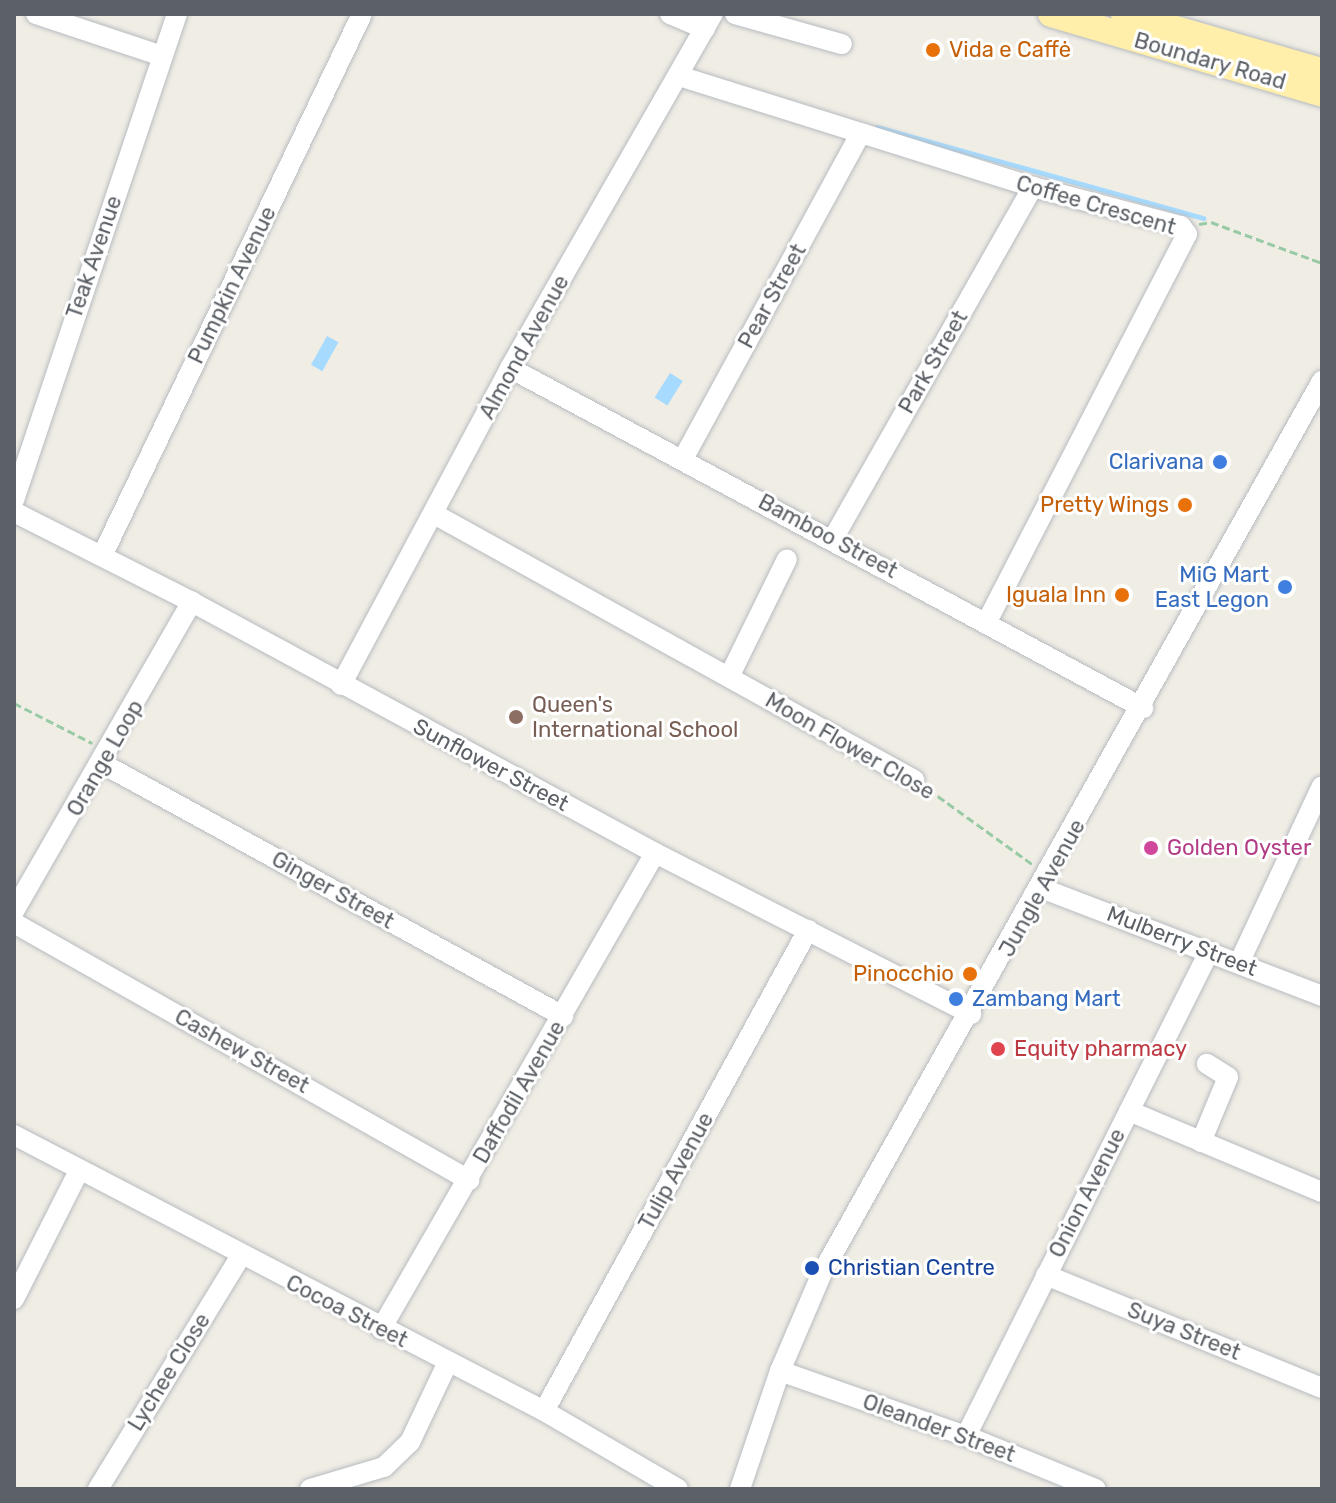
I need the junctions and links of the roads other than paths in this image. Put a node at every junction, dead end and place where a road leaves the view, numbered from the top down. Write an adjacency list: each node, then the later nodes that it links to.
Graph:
1 (36, 14): 10 (street)
2 (177, 14): 10 (street, Teak Avenue)
3 (362, 14): 23 (street, Pumpkin Avenue)
4 (670, 14): 8 (street)
5 (735, 14): 9 (street)
6 (1051, 14): 13 (main road, Boundary Road)
7 (1124, 14): 11 (main road, Boundary Road)
8 (709, 22): 12 (street, Almond Avenue)
9 (842, 44)
10 (162, 56): 19 (street, Teak Avenue)
11 (1322, 71)
12 (679, 76): 14 (street, Coffee Crescent); 16 (street, Almond Avenue)
13 (1322, 94)
14 (861, 133): 15 (street, Coffee Crescent); 18 (street, Pear Street)
15 (1033, 187): 22 (street, Park Street); 26 (street, Coffee Crescent)
16 (510, 368): 18 (street, Bamboo Street); 21 (street, Almond Avenue)
17 (1322, 381): 29 (street, Jungle Avenue)
18 (683, 459): 22 (street, Bamboo Street)
19 (14, 500)
20 (14, 512): 23 (street, Sunflower Street)
21 (434, 514): 27 (street, Moon Flower Close); 28 (street, Almond Avenue)
22 (834, 537): 26 (street, Bamboo Street)
23 (102, 556): 25 (street, Sunflower Street)
24 (787, 559): 27 (street)
25 (192, 602): 28 (street, Sunflower Street); 30 (street, Orange Loop)
26 (987, 622): 29 (street, Bamboo Street)
27 (729, 677): 31 (street, Moon Flower Close)
28 (341, 685): 33 (street, Sunflower Street)
29 (1143, 708): 34 (street, Jungle Avenue)
30 (106, 758): 35 (street, Orange Loop); 42 (street, Ginger Street)
31 (914, 780)
32 (1320, 798): 39 (street)
33 (655, 853): 37 (street, Sunflower Street); 42 (street, Daffodil Avenue)
34 (1045, 882): 38 (street, Mulberry Street); 41 (street, Jungle Avenue)
35 (14, 911)
36 (14, 923): 48 (street, Cashew Street)
37 (808, 930): 41 (street, Sunflower Street); 57 (street, Tulip Avenue)
38 (1209, 952): 39 (street, Mulberry Street); 44 (street, Onion Avenue)
39 (1239, 963): 40 (street, Mulberry Street)
40 (1322, 996)
41 (971, 1014): 55 (street, Jungle Avenue)
42 (563, 1016): 48 (street, Daffodil Avenue)
43 (1207, 1064): 46 (street)
44 (1129, 1111): 46 (street); 51 (street, Onion Avenue)
45 (14, 1135): 47 (street, Cocoa Street)
46 (1201, 1142): 49 (street)
47 (79, 1171): 50 (street, Cocoa Street); 52 (street)
48 (469, 1180): 53 (street, Daffodil Avenue)
49 (1322, 1192)
50 (240, 1257): 53 (street, Cocoa Street); 59 (street, Lychee Close)
51 (1046, 1275): 56 (street, Suya Street); 58 (street, Onion Avenue)
52 (14, 1299)
53 (381, 1329): 54 (street, Cocoa Street)
54 (448, 1362): 57 (street, Cocoa Street); 60 (street)
55 (780, 1371): 58 (street, Oleander Street); 62 (street, Jungle Avenue)
56 (1322, 1388)
57 (544, 1411): 61 (street, Cocoa Street)
58 (966, 1436): 63 (street, Oleander Street)
59 (98, 1489)
60 (310, 1489)
61 (678, 1489)
62 (740, 1489)
63 (1096, 1489)

